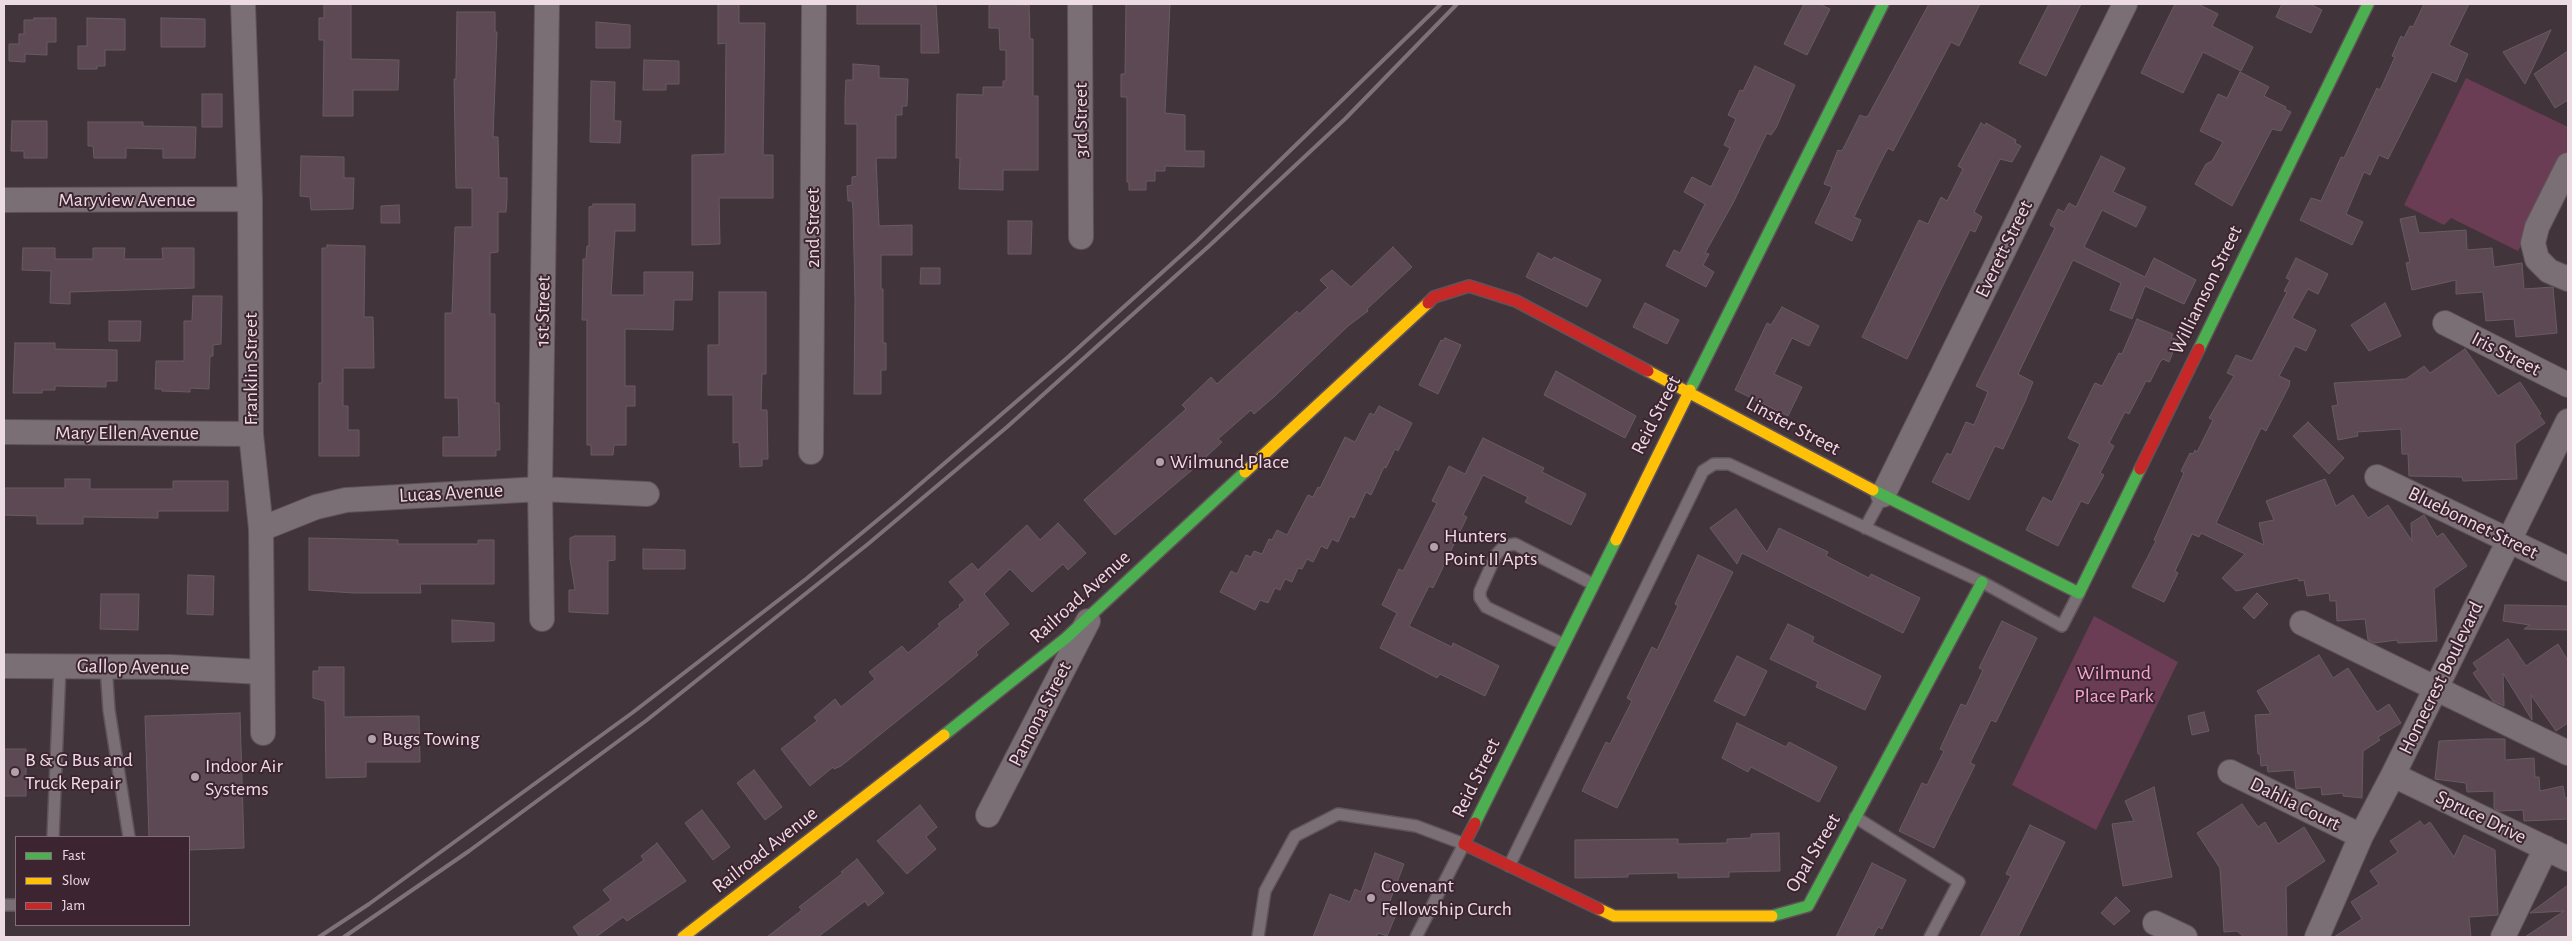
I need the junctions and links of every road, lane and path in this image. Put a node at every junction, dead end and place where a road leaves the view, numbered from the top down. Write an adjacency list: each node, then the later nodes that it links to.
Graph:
1 (243, 4): 9 (street, Franklin Street)
2 (547, 4): 22 (street, 1st Street)
3 (814, 4): 20 (street, 2nd Street)
4 (1080, 4): 11 (street, 3rd Street)
5 (1882, 4): 16 (street, Reid Street)
6 (2125, 4): 24 (street, Everett Street)
7 (2368, 4): 31 (street, Williamson Street)
8 (2568, 165): 12 (street)
9 (250, 199): 10 (street, Maryview Avenue); 19 (street, Franklin Street)
10 (4, 200)
11 (1081, 237)
12 (2568, 279)
13 (1491, 292): 16 (street, Linster Street); 32 (street, Railroad Avenue)
14 (2445, 323): 15 (street, Iris Street)
15 (2568, 385)
16 (1689, 393): 24 (street, Linster Street); 30 (street, Reid Street)
17 (2568, 421): 27 (street, Homecrest Boulevard)
18 (4, 432): 19 (street, Mary Ellen Avenue)
19 (251, 434): 26 (street, Franklin Street)
20 (811, 452)
21 (2378, 477): 27 (street, Bluebonnet Street)
22 (540, 488): 23 (street, Lucas Avenue); 26 (street, Lucas Avenue); 33 (street, 1st Street)
23 (647, 494)
24 (1883, 495): 25 (lane); 31 (street, Linster Street)
25 (1864, 528): 29 (lane); 53 (lane)
26 (261, 529): 39 (street, Franklin Street)
27 (2510, 540): 28 (street, Bluebonnet Street); 40 (street, Homecrest Boulevard)
28 (2568, 569)
29 (1982, 582): 31 (lane); 46 (street, Opal Street)
30 (1593, 584): 35 (street, Reid Street); 35 (lane)
31 (2079, 593)
32 (1092, 613): 45 (street, Pamona Street); 55 (street, Railroad Avenue)
33 (542, 618)
34 (2302, 623): 40 (street)
35 (1563, 644): 50 (street, Reid Street)
36 (4, 666): 37 (street, Gallop Avenue)
37 (60, 666): 38 (street, Gallop Avenue); 47 (lane)
38 (106, 666): 39 (street, Gallop Avenue); 48 (lane)
39 (261, 672): 41 (street, Franklin Street)
40 (2434, 689): 42 (street); 44 (street, Homecrest Boulevard)
41 (263, 733)
42 (2568, 753)
43 (2230, 772): 49 (street, Dahlia Court)
44 (2393, 775): 49 (street, Homecrest Boulevard); 51 (street, Spruce Drive)
45 (988, 815)
46 (1856, 817): 53 (street, Opal Street); 58 (lane)
47 (53, 836)
48 (129, 836)
49 (2360, 836): 60 (street, Homecrest Boulevard)
50 (1464, 844): 53 (street, Opal Street); 56 (lane); 57 (lane)
51 (2546, 848): 52 (street, Spruce Drive); 61 (street)
52 (2568, 859)
53 (1509, 866)
54 (2155, 923): 59 (street)
55 (683, 937)
56 (1258, 937)
57 (1416, 937)
58 (1930, 937)
59 (2184, 937)
60 (2318, 937)
61 (2503, 937)

